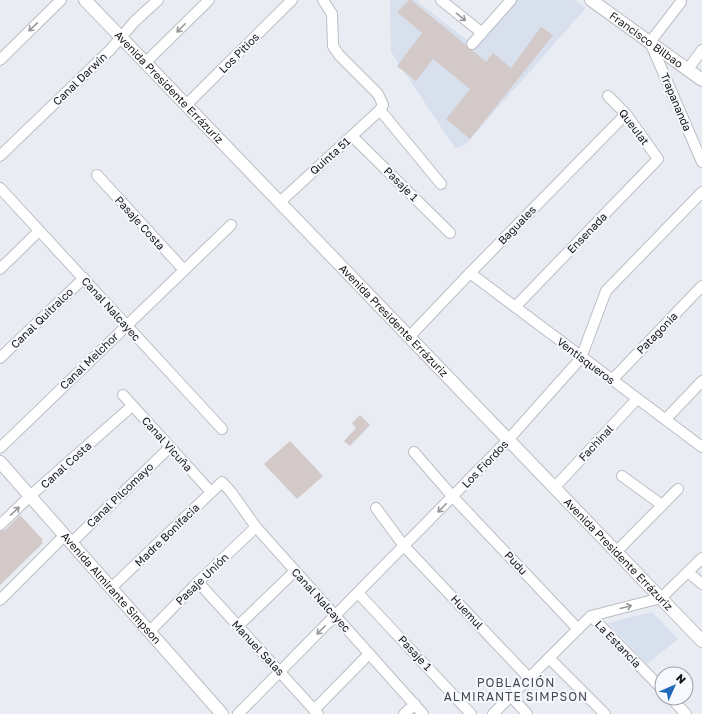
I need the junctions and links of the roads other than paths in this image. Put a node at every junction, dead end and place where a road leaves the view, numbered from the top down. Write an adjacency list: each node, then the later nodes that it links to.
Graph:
1 (61, 0): 16 (street, one-way to 16)
2 (85, 0): 12 (street, Avenida Presidente Errázuriz)
3 (158, 0): 12 (street, Canal Darwin)
4 (209, 0): 17 (street, one-way to 17)
5 (292, 0): 21 (street, Los Pitios)
6 (323, 0): 22 (street)
7 (511, 0): 11 (street)
8 (591, 0): 13 (street, Francisco Bilbao)
9 (444, 1): 11 (street, one-way to 11)
10 (681, 2): 13 (street)
11 (482, 33): 14 (street)
12 (121, 38): 17 (street, Avenida Presidente Errázuriz); 25 (street, Canal Darwin)
13 (650, 42): 18 (street, Francisco Bilbao); 27 (street, Trapananda)
14 (472, 44)
15 (702, 50): 18 (street)
16 (0, 60)
17 (145, 63): 21 (street, Avenida Presidente Errázuriz)
18 (688, 69): 19 (street, Francisco Bilbao)
19 (702, 80)
20 (608, 96): 23 (street, Queulat)
21 (186, 105): 32 (street, Avenida Presidente Errázuriz)
22 (380, 110): 24 (street, Quinta 51); 29 (street)
23 (626, 114): 26 (street, Queulat); 38 (street, Baguales)
24 (352, 136): 32 (street, Quinta 51); 35 (street, Pasaje 1)
25 (0, 156)
26 (658, 159): 41 (street, Ensenada)
27 (702, 162)
28 (97, 175): 37 (street, Pasaje Costa)
29 (441, 184)
30 (0, 188): 34 (street, Canal Nalcayec)
31 (702, 192): 45 (street, Los Fiordos)
32 (280, 202): 43 (street, Avenida Presidente Errázuriz)
33 (231, 225): 37 (street, Canal Melchor)
34 (39, 231): 36 (street); 39 (street, Canal Nalcayec)
35 (450, 233)
36 (0, 269)
37 (184, 270): 42 (street, Canal Melchor)
38 (470, 273): 41 (street, Ventisqueros); 43 (street, Baguales)
39 (84, 278): 42 (street, Canal Nalcayec); 44 (street, Canal Quitralco)
40 (702, 286): 46 (street, Patagonia)
41 (515, 307): 45 (street, Ventisqueros)
42 (126, 326): 52 (street, Canal Nalcayec); 56 (street, Canal Melchor)
43 (409, 338): 53 (street, Avenida Presidente Errázuriz)
44 (0, 358)
45 (582, 358): 46 (street, Ventisqueros); 53 (street, Los Fiordos)
46 (612, 380): 49 (street, Ventisqueros)
47 (702, 381): 51 (street)
48 (123, 395): 50 (street, Canal Vicuña)
49 (637, 399): 51 (street, Ventisqueros); 61 (street, Fachinal)
50 (132, 406): 54 (street, Canal Vicuña); 64 (street, Canal Costa)
51 (666, 419): 55 (street, Ventisqueros)
52 (222, 429)
53 (508, 440): 61 (street, Avenida Presidente Errázuriz); 65 (street, Los Fiordos)
54 (170, 447): 63 (street, Canal Vicuña); 70 (street, Canal Pilcomayo)
55 (702, 447)
56 (0, 448)
57 (414, 452): 65 (street, Pudu)
58 (0, 462): 64 (street, Avenida Almirante Simpson)
59 (622, 476): 66 (street)
60 (222, 482): 63 (street, Madre Bonifacia); 69 (street, Canal Nalcayec)
61 (554, 488): 72 (street, Avenida Presidente Errázuriz)
62 (678, 489): 66 (street)
63 (211, 492): 78 (street, Madre Bonifacia)
64 (30, 496): 68 (street, Canal Costa, one-way to 64); 70 (street, Avenida Almirante Simpson)
65 (453, 497): 71 (street, Los Fiordos, one-way to 71); 85 (street, Pudu)
66 (662, 505): 72 (street)
67 (376, 508): 71 (street, Huemul)
68 (0, 525)
69 (256, 527): 74 (street, Canal Nalcayec); 76 (street, Pasaje Unión)
70 (68, 539): 78 (street, Avenida Almirante Simpson); 81 (street, Canal Pilcomayo)
71 (404, 546): 79 (street, Los Fiordos); 91 (street, Huemul)
72 (616, 552): 80 (street, Avenida Presidente Errázuriz)
73 (702, 558): 75 (street)
74 (295, 571): 82 (street, Canal Nalcayec); 84 (street)
75 (688, 572): 77 (street); 80 (street)
76 (198, 582): 84 (street, Manuel Salas); 86 (street, Pasaje Unión)
77 (702, 584)
78 (111, 588): 86 (street, Avenida Almirante Simpson)
79 (358, 593): 82 (street, Los Fiordos); 101 (street, Pasaje 1)
80 (661, 598): 83 (street, one-way to 80); 87 (street, Avenida Presidente Errázuriz)
81 (0, 600)
82 (335, 616): 88 (street, Canal Nalcayec); 90 (street, Los Fiordos, one-way to 90)
83 (591, 616): 85 (street); 92 (street, La Estancia)
84 (238, 626): 90 (street, Manuel Salas)
85 (578, 629): 89 (street)
86 (150, 632): 97 (street, Avenida Almirante Simpson)
87 (702, 641)
88 (369, 654): 94 (street, Canal Nalcayec); 96 (street)
89 (550, 658): 91 (street); 104 (street)
90 (280, 671): 96 (street, Manuel Salas); 98 (street, Los Fiordos)
91 (529, 678): 93 (street)
92 (654, 681)
93 (511, 696): 102 (street); 103 (street)
94 (415, 704): 99 (street); 100 (street, Canal Nalcayec)
95 (678, 706): 105 (street)
96 (316, 712)
97 (222, 714)
98 (238, 714)
99 (404, 714)
100 (423, 714)
101 (471, 714)
102 (493, 714)
103 (527, 714)
104 (604, 714)
105 (686, 714)

